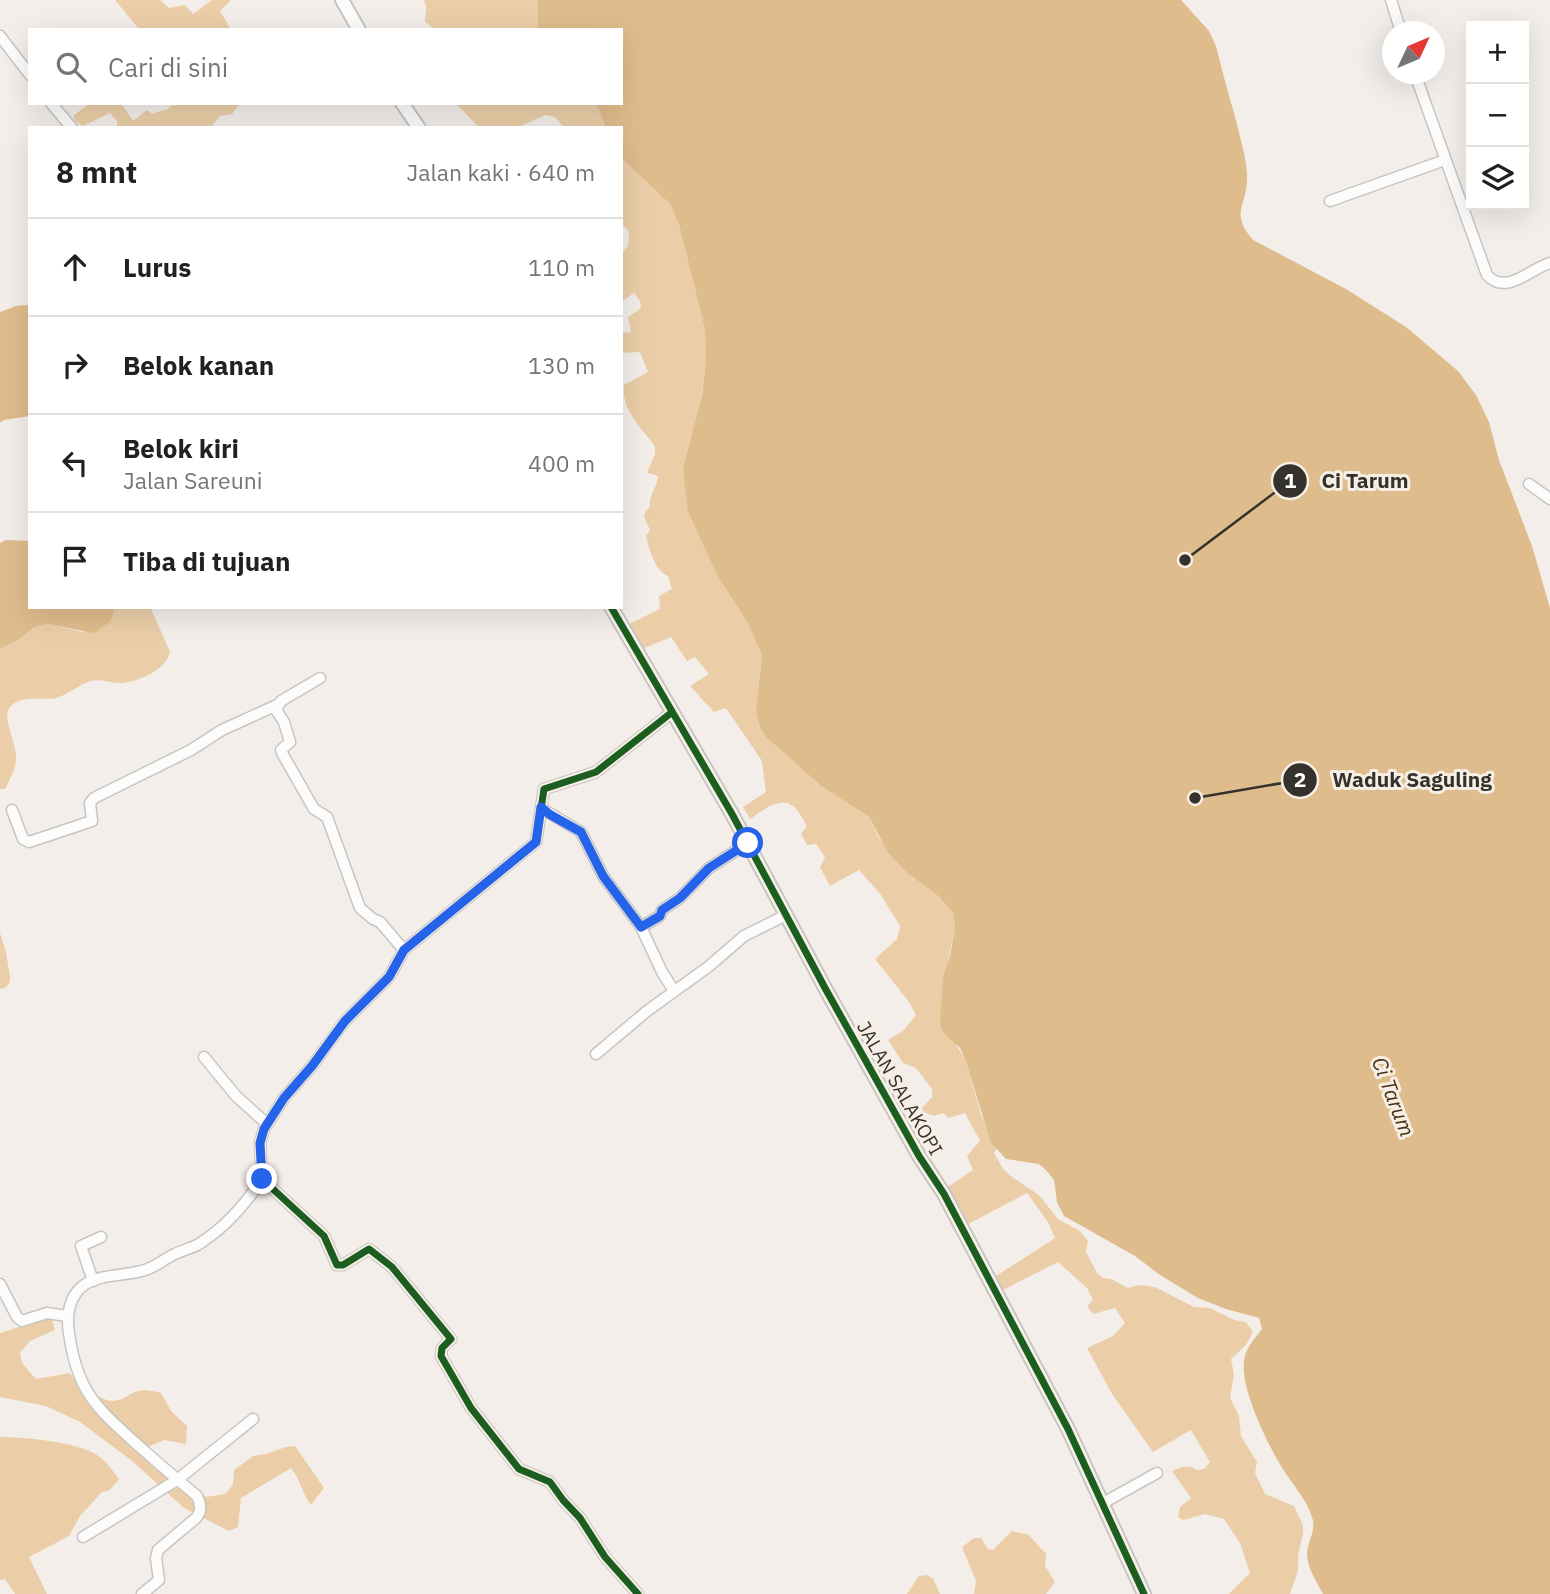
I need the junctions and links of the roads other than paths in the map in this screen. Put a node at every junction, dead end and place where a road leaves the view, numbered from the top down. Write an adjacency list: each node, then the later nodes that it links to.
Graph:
1 (342, 0): 4 (street)
2 (1391, 0): 3 (street)
3 (1398, 21)
4 (358, 28)
5 (0, 36): 6 (street)
6 (28, 72)
7 (1418, 84): 12 (street)
8 (53, 105): 10 (street)
9 (403, 105): 11 (street)
10 (70, 126)
11 (418, 126)
12 (1445, 160): 13 (street); 14 (street)
13 (1331, 201)
14 (1550, 263)
15 (1529, 484): 16 (street)
16 (1550, 499)
17 (612, 609): 20 (street, JALAN SALAKOPI)
18 (320, 678): 19 (street)
19 (277, 705): 22 (street); 26 (street)
20 (671, 713): 21 (street); 23 (street, JALAN SALAKOPI)
21 (541, 807): 25 (street); 26 (street)
22 (12, 810)
23 (748, 843): 24 (street, JALAN SALAKOPI); 25 (street)
24 (786, 915): 27 (street); 39 (street, JALAN SALAKOPI)
25 (641, 927): 27 (street)
26 (404, 950): 30 (street)
27 (674, 991): 28 (street)
28 (596, 1054)
29 (204, 1058): 30 (street)
30 (267, 1124): 31 (street)
31 (262, 1179): 33 (street); 42 (street)
32 (102, 1237): 33 (street)
33 (93, 1281): 35 (street)
34 (0, 1284): 35 (street)
35 (67, 1316): 38 (street)
36 (253, 1419): 38 (street)
37 (1157, 1473): 39 (street)
38 (177, 1480): 40 (street); 41 (street)
39 (1103, 1503): 43 (street, JALAN SALAKOPI)
40 (83, 1537)
41 (142, 1594)
42 (638, 1594)
43 (1144, 1594)

